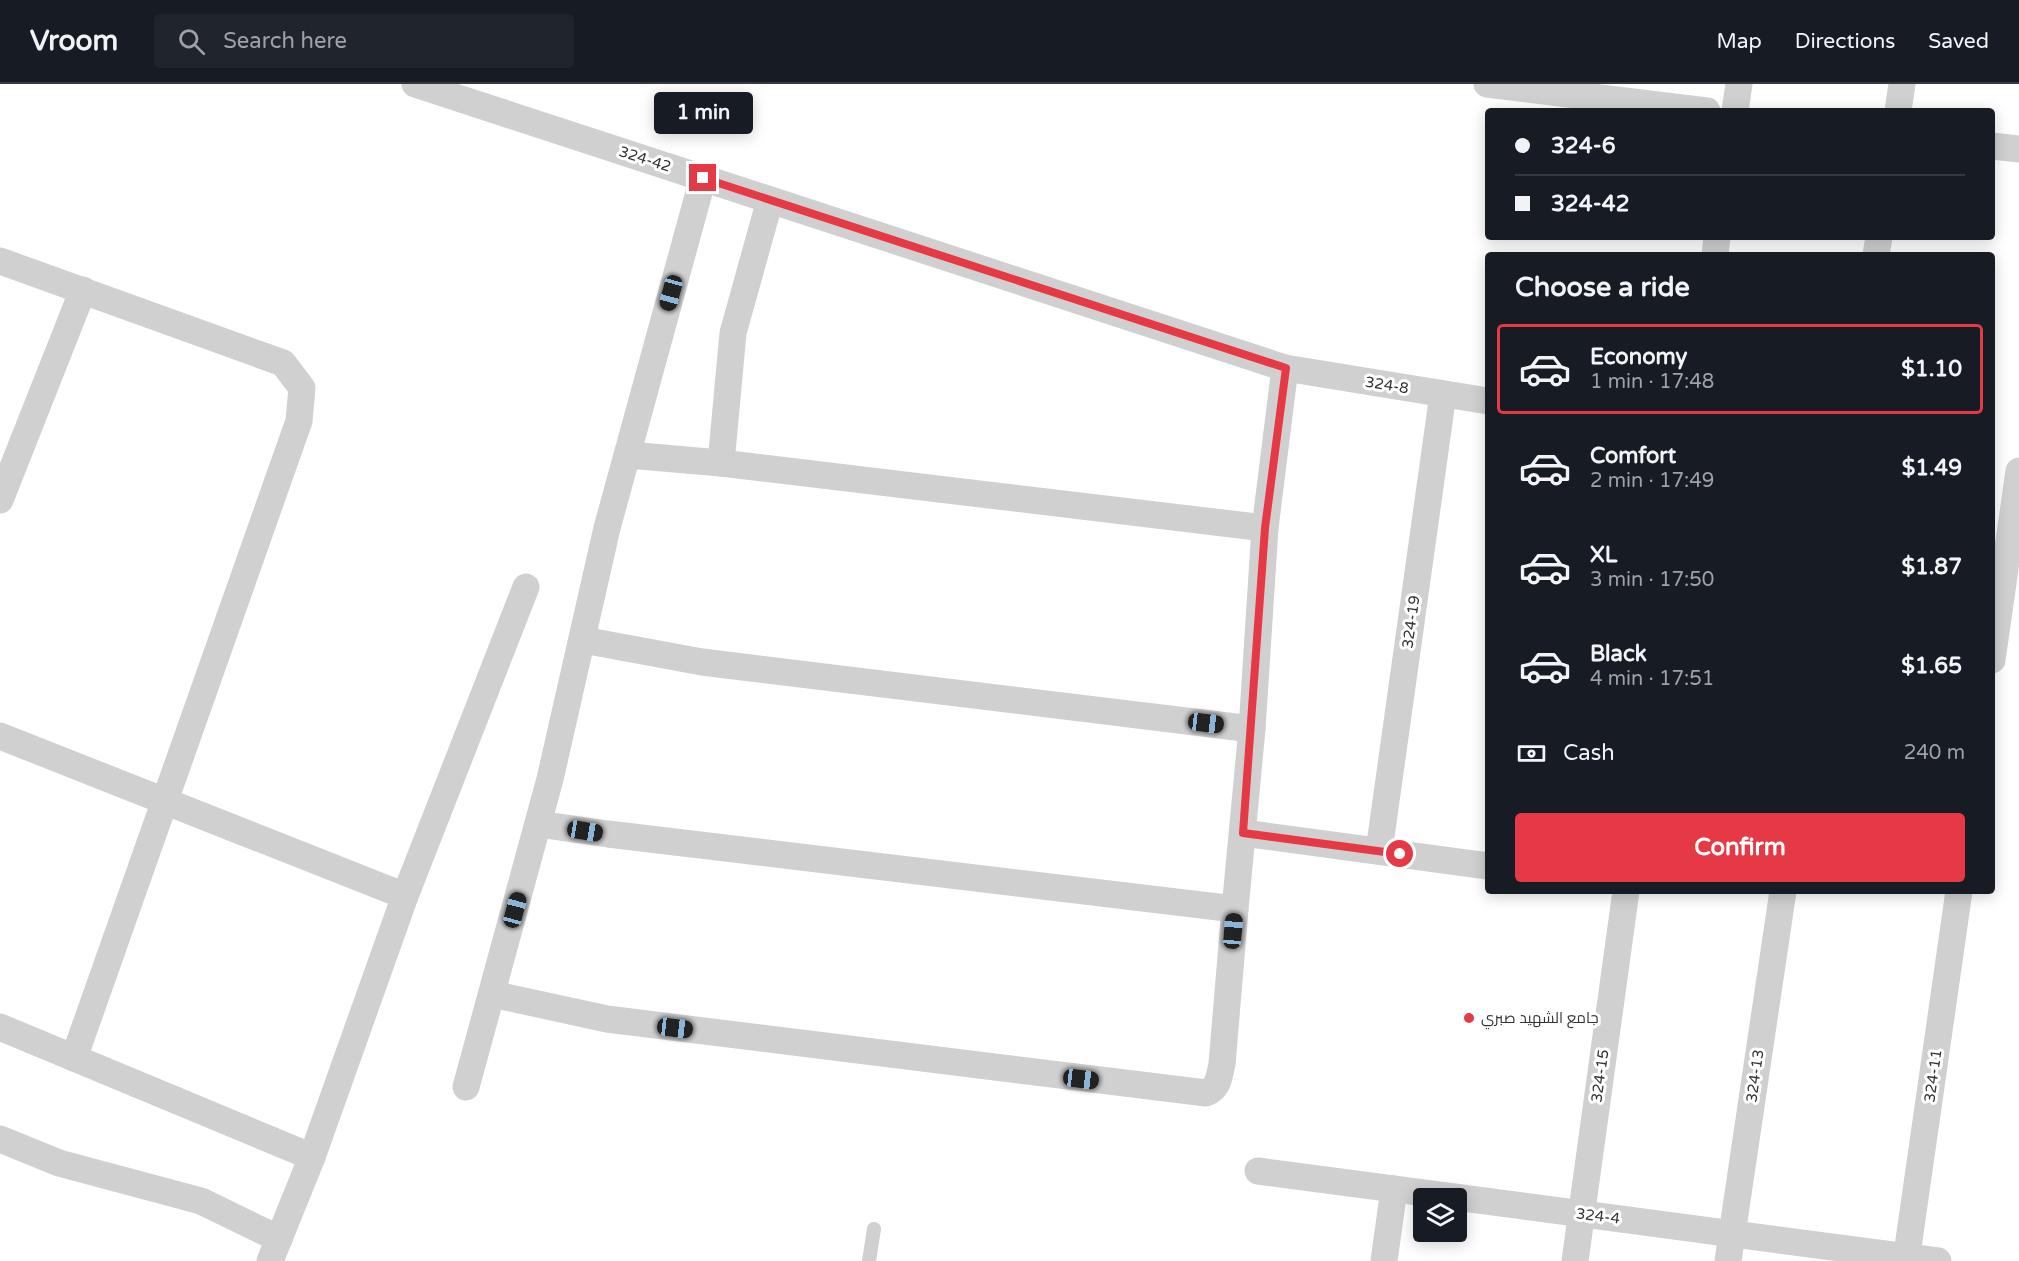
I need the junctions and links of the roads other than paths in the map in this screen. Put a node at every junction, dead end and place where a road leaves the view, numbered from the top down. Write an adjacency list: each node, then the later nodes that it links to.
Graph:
1 (415, 84): 10 (street, 324-42)
2 (1486, 84): 5 (street)
3 (1739, 84): 6 (street)
4 (1902, 84): 7 (street)
5 (1682, 108)
6 (1735, 108)
7 (1898, 108)
8 (1995, 146): 9 (street)
9 (2019, 149)
10 (703, 178): 11 (street, 324-42); 17 (street)
11 (770, 200): 14 (street, 324-42); 18 (street)
12 (0, 261): 13 (street)
13 (82, 290): 20 (street); 27 (street)
14 (1286, 368): 15 (street, 324-8); 21 (street)
15 (1443, 394): 16 (street, 324-8); 30 (street, 324-19)
16 (1485, 401)
17 (628, 455): 18 (street); 24 (street)
18 (721, 463): 21 (street)
19 (2019, 471): 23 (street)
20 (0, 500)
21 (1265, 528): 25 (street)
22 (526, 587): 35 (street)
23 (1995, 639)
24 (583, 640): 25 (street); 28 (street)
25 (1252, 729): 29 (street)
26 (0, 736): 27 (street)
27 (166, 801): 35 (street); 39 (street)
28 (538, 824): 36 (street); 37 (street)
29 (1243, 833): 30 (street); 36 (street)
30 (1378, 851): 31 (street)
31 (1485, 866)
32 (1626, 894): 45 (street, 324-15)
33 (1783, 894): 47 (street, 324-13)
34 (1959, 894): 49 (street, 324-11)
35 (405, 896): 42 (street)
36 (1235, 909): 37 (street)
37 (492, 994): 40 (street)
38 (0, 1027): 39 (street)
39 (74, 1058): 42 (street)
40 (466, 1087)
41 (0, 1139): 48 (street)
42 (312, 1156): 48 (street)
43 (1258, 1171): 44 (street, 324-4)
44 (1394, 1189): 45 (street, 324-4); 51 (street)
45 (1581, 1214): 47 (street, 324-4); 52 (street, 324-15)
46 (874, 1229): 50 (lane)
47 (1732, 1234): 49 (street, 324-4); 53 (street, 324-13)
48 (274, 1250)
49 (1907, 1259): 54 (street, 324-4)
50 (869, 1261)
51 (1384, 1261)
52 (1575, 1261)
53 (1728, 1261)
54 (1938, 1261)

